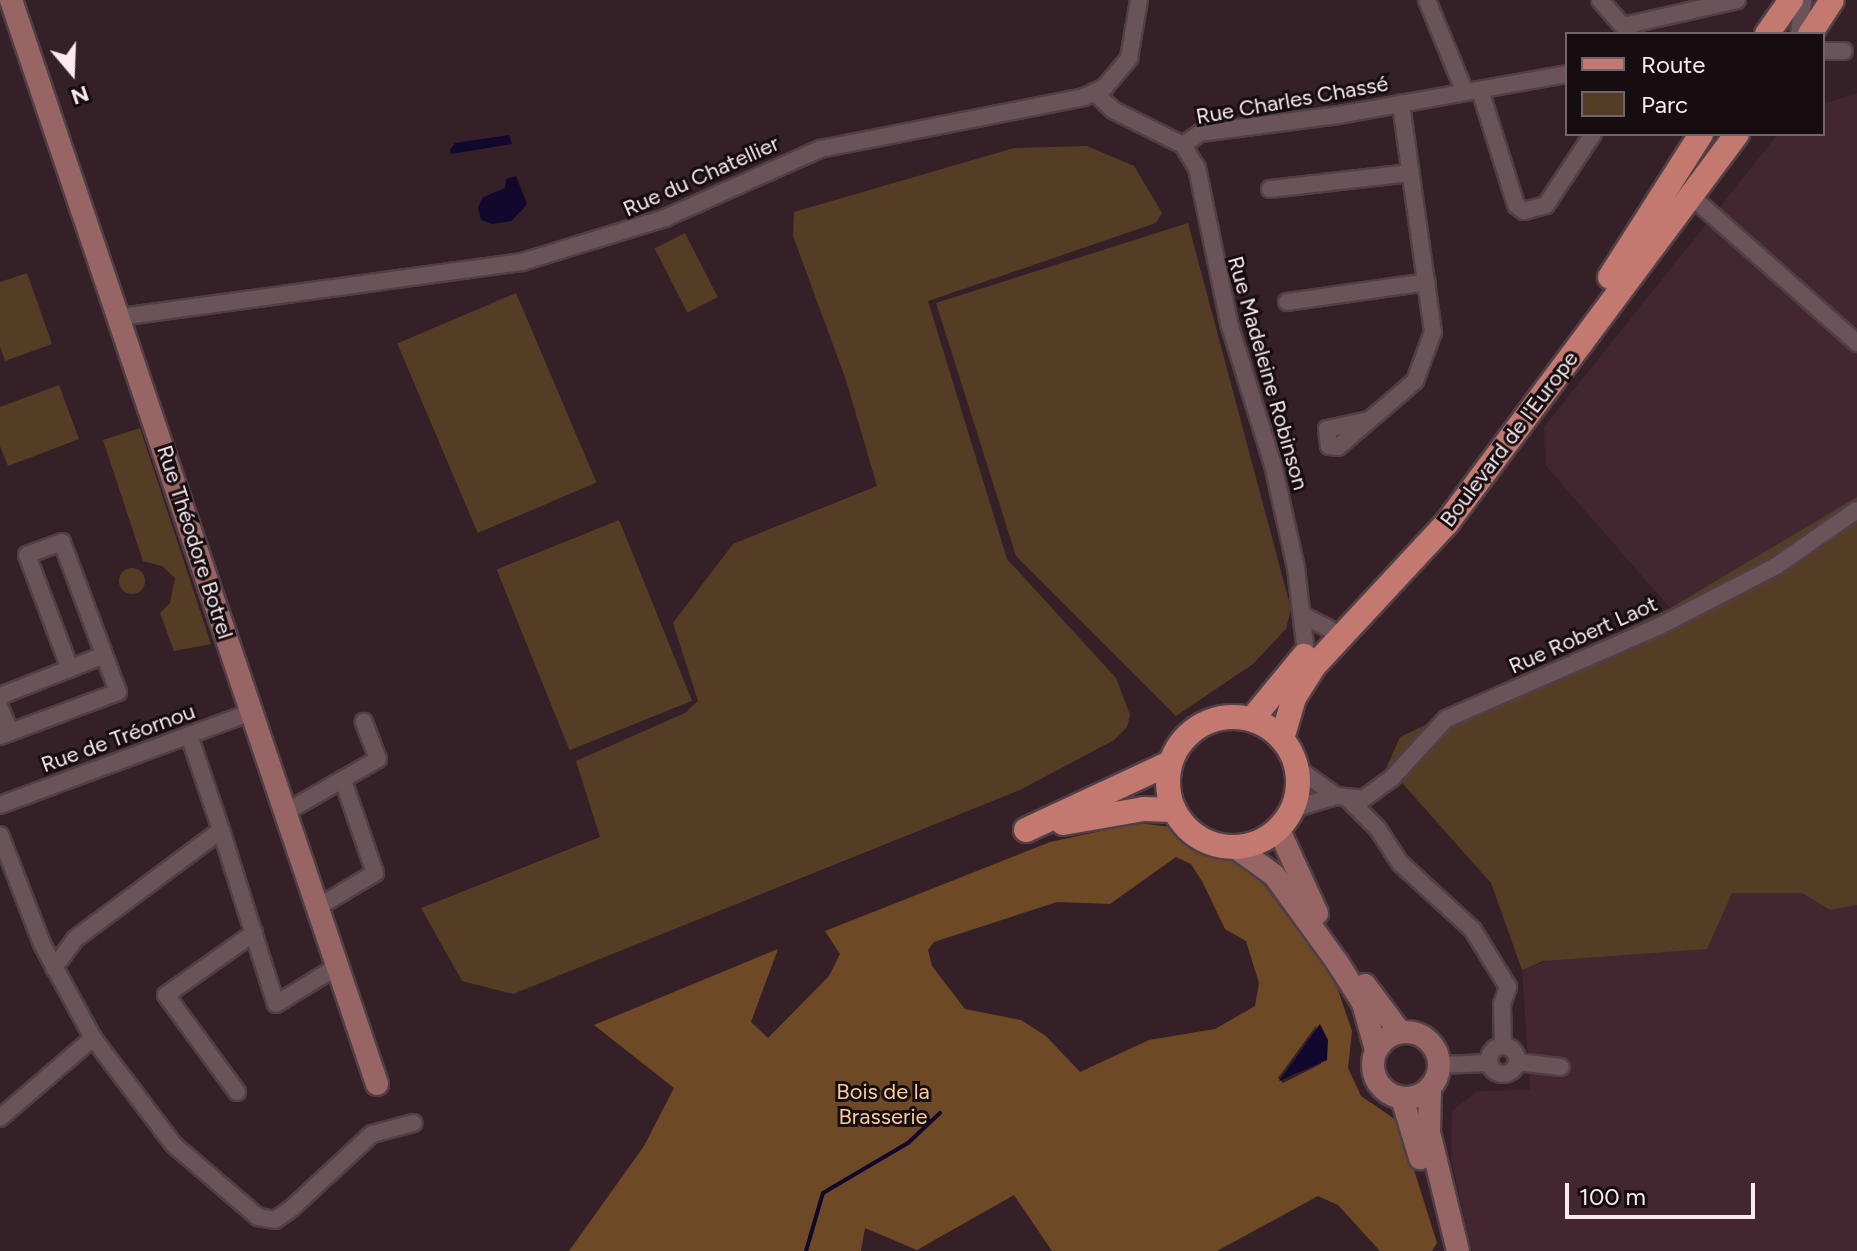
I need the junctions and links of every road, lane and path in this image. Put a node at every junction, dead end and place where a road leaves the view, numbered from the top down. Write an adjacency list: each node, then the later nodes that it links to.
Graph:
1 (1139, 0): 17 (street)
2 (1427, 0): 16 (street)
3 (1600, 0): 9 (street)
4 (1737, 0): 9 (street)
5 (1791, 0): 10 (main road)
6 (1803, 0): 11 (street)
7 (1832, 0): 12 (main road)
8 (9, 12): 28 (street, Rue Théodore Botrel)
9 (1627, 30)
10 (1768, 32)
11 (1799, 32)
12 (1811, 32)
13 (1825, 51): 14 (street)
14 (1844, 51)
15 (1565, 74): 16 (street, Rue Charles Chassé)
16 (1472, 90): 18 (street, Rue Charles Chassé); 19 (street)
17 (1095, 93): 22 (street, Rue Charles Chassé); 28 (street, Rue du Chatellier)
18 (1401, 103): 22 (street, Rue Charles Chassé); 23 (street)
19 (1592, 136)
20 (1700, 136): 33 (main road, Boulevard de l'Europe)
21 (1736, 136): 25 (main road, Boulevard de l'Europe)
22 (1183, 145): 32 (street, Rue Madeleine Robinson)
23 (1410, 173): 24 (street); 26 (street)
24 (1270, 189)
25 (1691, 196): 29 (street); 44 (main road, Boulevard de l'Europe)
26 (1427, 282): 27 (street); 30 (street)
27 (1287, 302)
28 (120, 317): 39 (street, Rue Théodore Botrel)
29 (1857, 343)
30 (1369, 420)
31 (1857, 510): 48 (street, Rue Robert Laot)
32 (1304, 616): 33 (street); 34 (street, Rue Madeleine Robinson)
33 (1330, 629): 34 (main road, Boulevard de l'Europe)
34 (1306, 653): 40 (main road, Boulevard de l'Europe)
35 (104, 655): 36 (street); 36 (street); 42 (street)
36 (70, 669): 37 (street)
37 (0, 696)
38 (0, 708): 42 (street)
39 (252, 712): 43 (street, Rue de Tréornou); 51 (street, Rue Théodore Botrel)
40 (1252, 719): 44 (main road); 45 (main road)
41 (364, 722): 47 (street)
42 (5, 734)
43 (189, 735): 49 (street, Rue de Tréornou); 53 (street)
44 (1282, 739): 46 (main road)
45 (1170, 763): 50 (main road); 50 (main road)
46 (1297, 768): 48 (street); 52 (main road)
47 (343, 780): 51 (street); 56 (street)
48 (1342, 798): 52 (street, Rue Robert Laot); 62 (street)
49 (0, 805)
50 (1173, 810): 55 (main road)
51 (286, 812): 56 (street, Rue Théodore Botrel)
52 (1286, 819): 55 (main road); 60 (street)
53 (221, 830): 57 (street); 59 (street)
54 (0, 835): 59 (street)
55 (1235, 847): 63 (street)
56 (318, 907): 58 (street, Rue Théodore Botrel)
57 (254, 933): 58 (street); 70 (street)
58 (338, 966): 68 (street, Rue Théodore Botrel)
59 (54, 968): 61 (street)
60 (1400, 1032): 63 (street); 66 (street)
61 (93, 1038): 72 (street); 73 (street)
62 (1503, 1046): 64 (street); 65 (street)
63 (1376, 1050): 71 (street)
64 (1517, 1062): 65 (street); 67 (street)
65 (1490, 1063): 66 (street)
66 (1439, 1065): 69 (street)
67 (1561, 1067)
68 (377, 1084)
69 (1430, 1088): 71 (street); 75 (street)
70 (237, 1092)
71 (1402, 1098): 74 (street)
72 (0, 1118)
73 (414, 1123)
74 (1445, 1251)
75 (1458, 1251)

